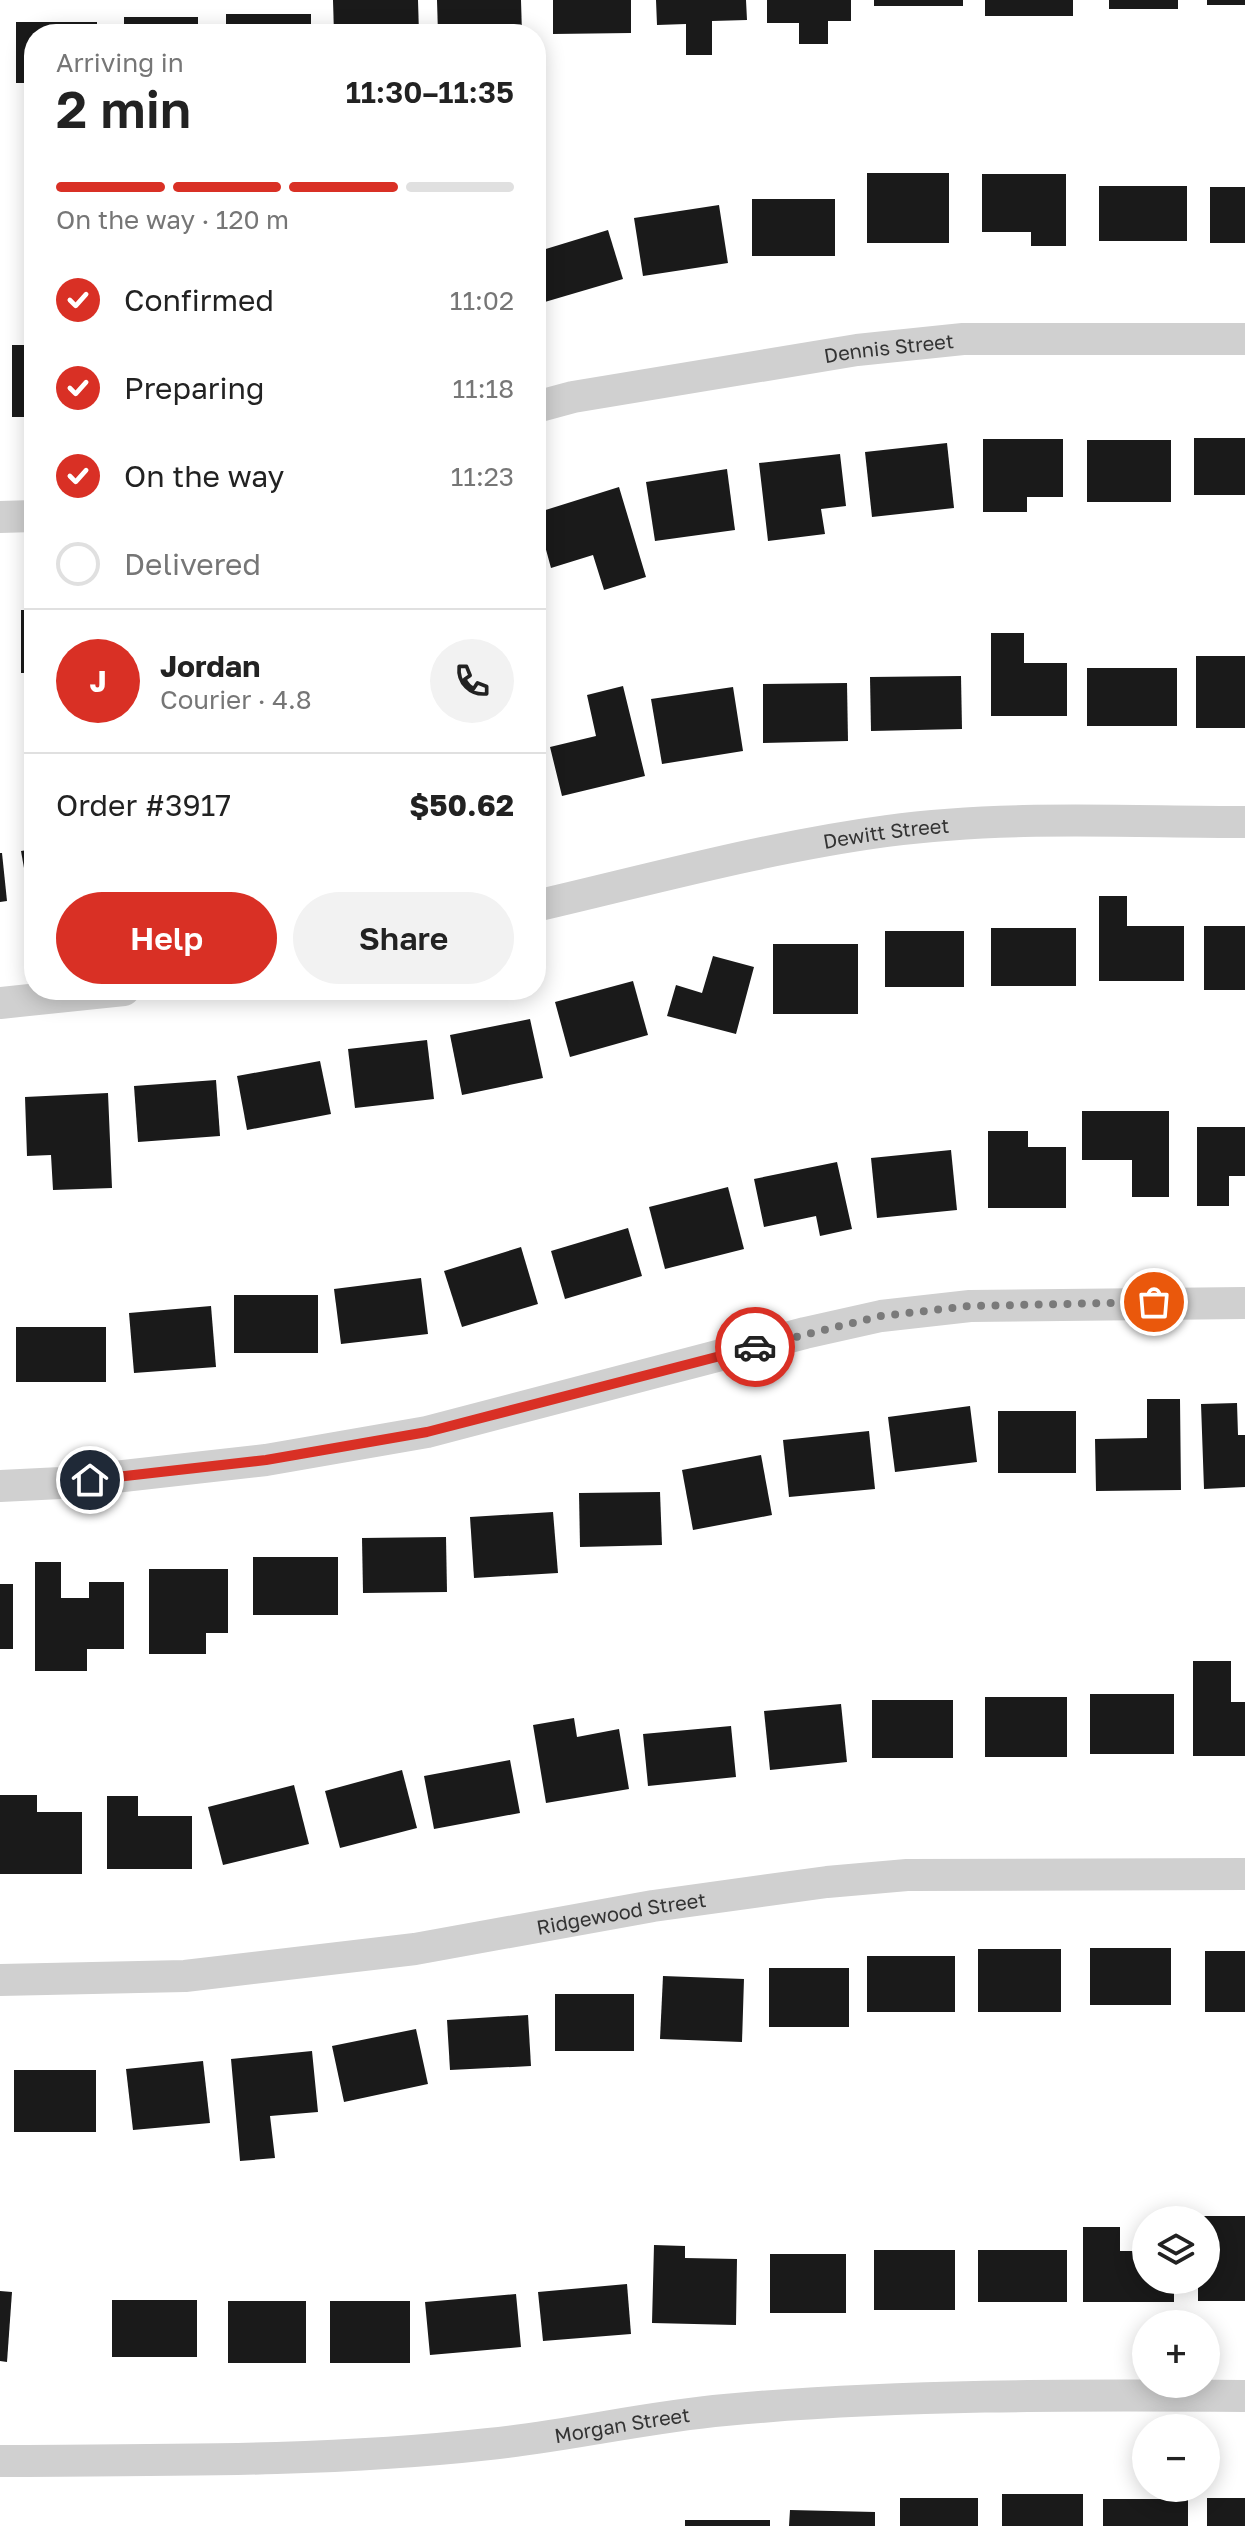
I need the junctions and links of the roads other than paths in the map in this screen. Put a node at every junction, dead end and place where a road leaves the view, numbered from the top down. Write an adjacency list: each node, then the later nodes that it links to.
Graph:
1 (1245, 339): 2 (street, Dennis Street)
2 (546, 404)
3 (24, 516): 4 (street)
4 (0, 517)
5 (1245, 822): 6 (street, Dewitt Street)
6 (546, 904)
7 (29, 1000): 8 (street)
8 (0, 1003)
9 (1245, 1303): 10 (street)
10 (0, 1486)
11 (1245, 1874): 12 (street, Ridgewood Street)
12 (0, 1980)
13 (1245, 2396): 14 (street, Morgan Street)
14 (0, 2461)

